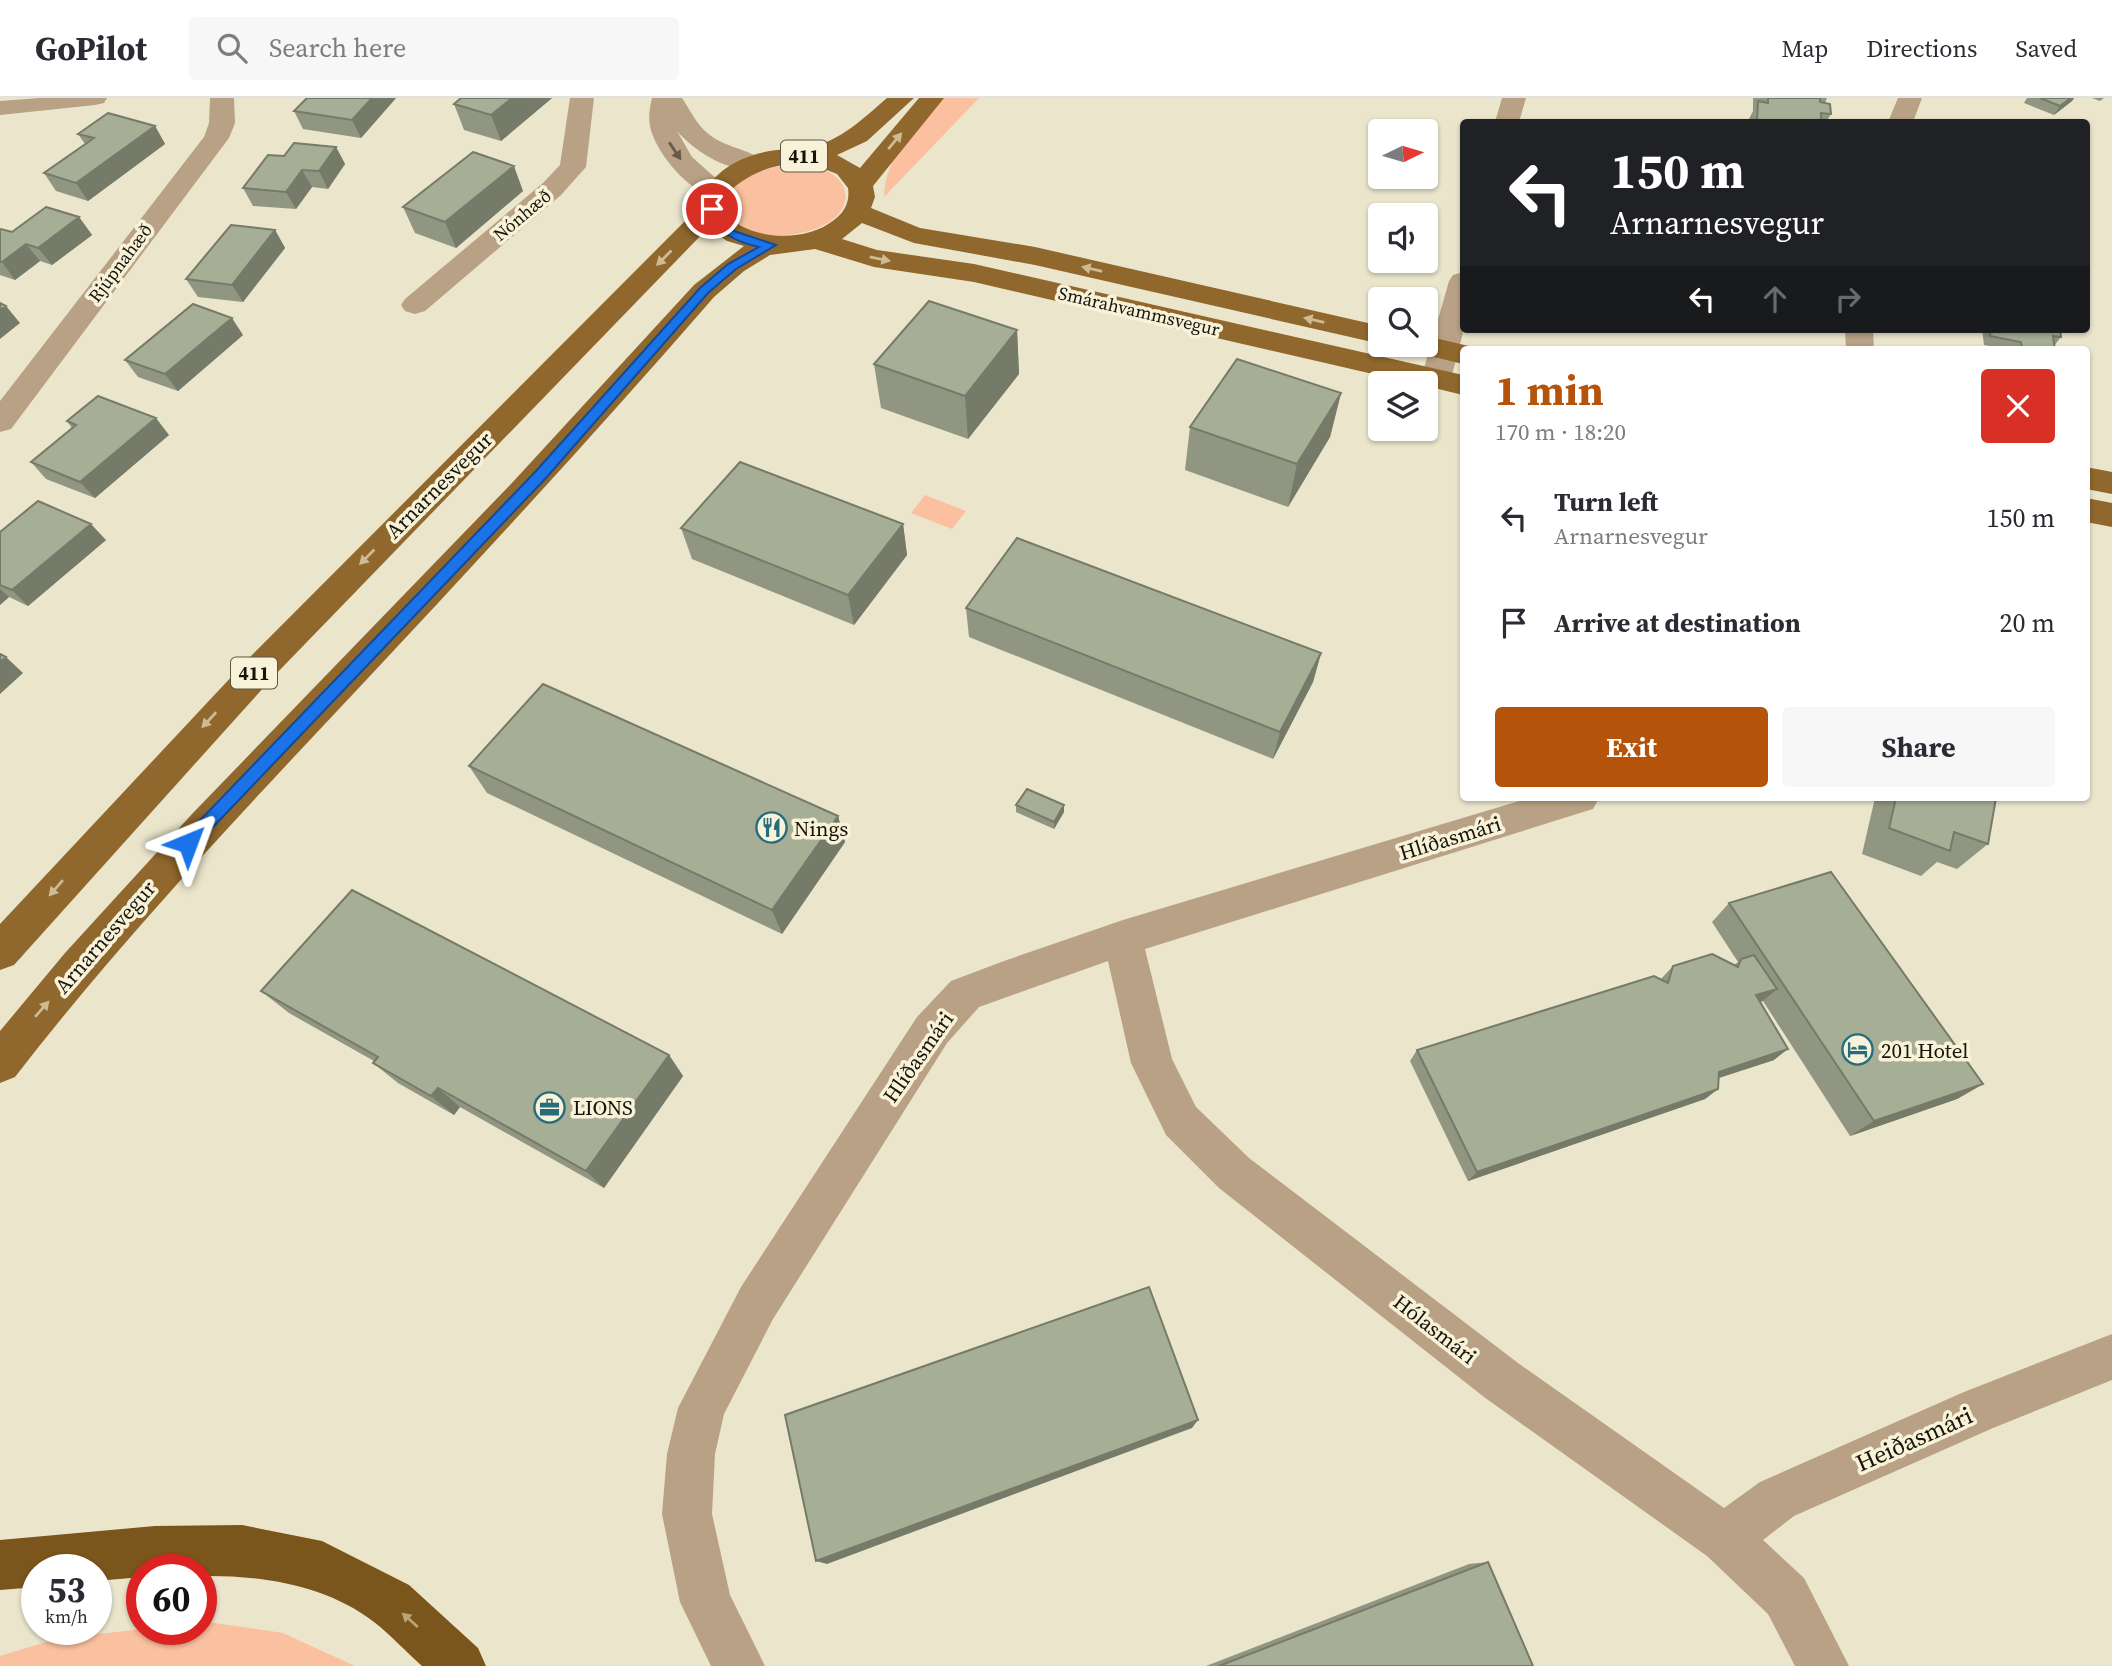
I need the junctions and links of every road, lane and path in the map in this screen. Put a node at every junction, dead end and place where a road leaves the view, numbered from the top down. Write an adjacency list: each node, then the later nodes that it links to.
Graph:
1 (95, 98): 10 (street)
2 (222, 98): 24 (street, Rjúpnahæð)
3 (582, 98): 20 (street, Nónhæð)
4 (664, 98): 16 (street, one-way to 16)
5 (670, 98): 14 (street)
6 (902, 98): 13 (main road, Arnarnesvegur / 411)
7 (932, 98): 15 (main road, Arnarnesvegur, one-way to 7)
8 (1514, 98): 11 (street)
9 (1910, 98): 12 (street)
10 (0, 108)
11 (1508, 119)
12 (1902, 119)
13 (811, 157): 14 (main road, Arnarnesvegur / 411); 15 (main road, Arnarnesvegur / 411)
14 (752, 163): 16 (main road, Arnarnesvegur / 411)
15 (859, 198): 17 (main road, Arnarnesvegur); 21 (main road, Smárahvammsvegur, one-way to 15)
16 (714, 200): 18 (main road, Arnarnesvegur); 31 (main road, Arnarnesvegur / 411, one-way to 31)
17 (815, 240): 18 (main road, Arnarnesvegur); 23 (main road, Smárahvammsvegur, one-way to 23)
18 (770, 245): 32 (main road, Arnarnesvegur, one-way to 18)
19 (1460, 291): 22 (street)
20 (415, 305)
21 (1368, 332)
22 (1443, 349): 23 (street)
23 (1449, 382)
24 (0, 422)
25 (2090, 479): 26 (main road)
26 (2112, 483)
27 (2090, 511): 28 (main road)
28 (2112, 515)
29 (1570, 801): 30 (street, Hlíðasmári)
30 (1123, 938): 34 (street, Hólasmári); 37 (street, Hlíðasmári)
31 (0, 952)
32 (0, 1063)
33 (2112, 1357): 34 (street, Heiðasmári)
34 (1725, 1538): 38 (street, Hólasmári)
35 (0, 1565): 36 (highway, one-way to 35)
36 (460, 1666)
37 (739, 1666)
38 (1823, 1666)

